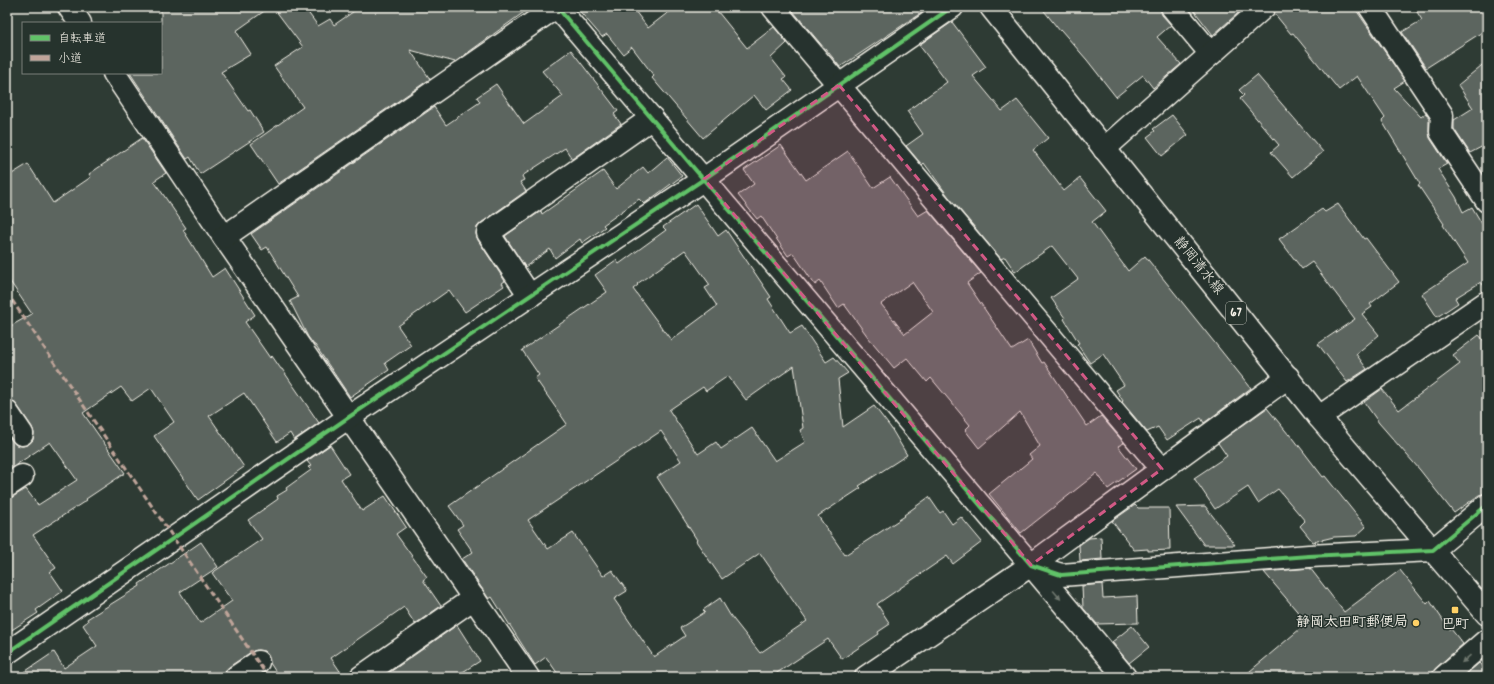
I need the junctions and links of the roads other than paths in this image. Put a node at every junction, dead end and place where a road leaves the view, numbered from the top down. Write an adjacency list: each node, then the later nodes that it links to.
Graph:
1 (69, 7): 9 (street)
2 (556, 7): 13 (street); 17 (street)
3 (774, 7): 12 (street)
4 (952, 7): 12 (street)
5 (991, 7): 14 (street, 静岡清水線 / 67)
6 (1172, 7): 10 (street)
7 (1264, 7): 10 (street)
8 (1370, 7): 16 (street)
9 (79, 22)
10 (1211, 54): 14 (street)
11 (115, 74): 17 (street)
12 (839, 85): 15 (street); 25 (street)
13 (652, 118): 15 (street); 18 (street)
14 (1104, 149): 20 (street, 静岡清水線 / 67)
15 (704, 179): 18 (street); 28 (street)
16 (1487, 201)
17 (224, 237): 22 (street)
18 (530, 296): 22 (street)
19 (1487, 302): 23 (street)
20 (1288, 377): 23 (street, 静岡清水線 / 67); 25 (street)
21 (7, 412): 24 (street)
22 (349, 417): 29 (street); 32 (street)
23 (1319, 417): 27 (street, 静岡清水線 / 67)
24 (22, 434)
25 (1162, 469): 28 (street)
26 (1487, 505): 27 (street)
27 (1433, 550): 28 (street); 30 (street, 静岡清水線 / 67)
28 (1032, 565): 37 (street); 38 (street, one-way to 38)
29 (474, 598): 35 (street); 36 (street)
30 (1487, 614)
31 (1487, 640): 39 (street, one-way to 39)
32 (7, 653)
33 (258, 662): 34 (street)
34 (236, 677)
35 (361, 677)
36 (528, 677)
37 (866, 677)
38 (1125, 677)
39 (1444, 677)

